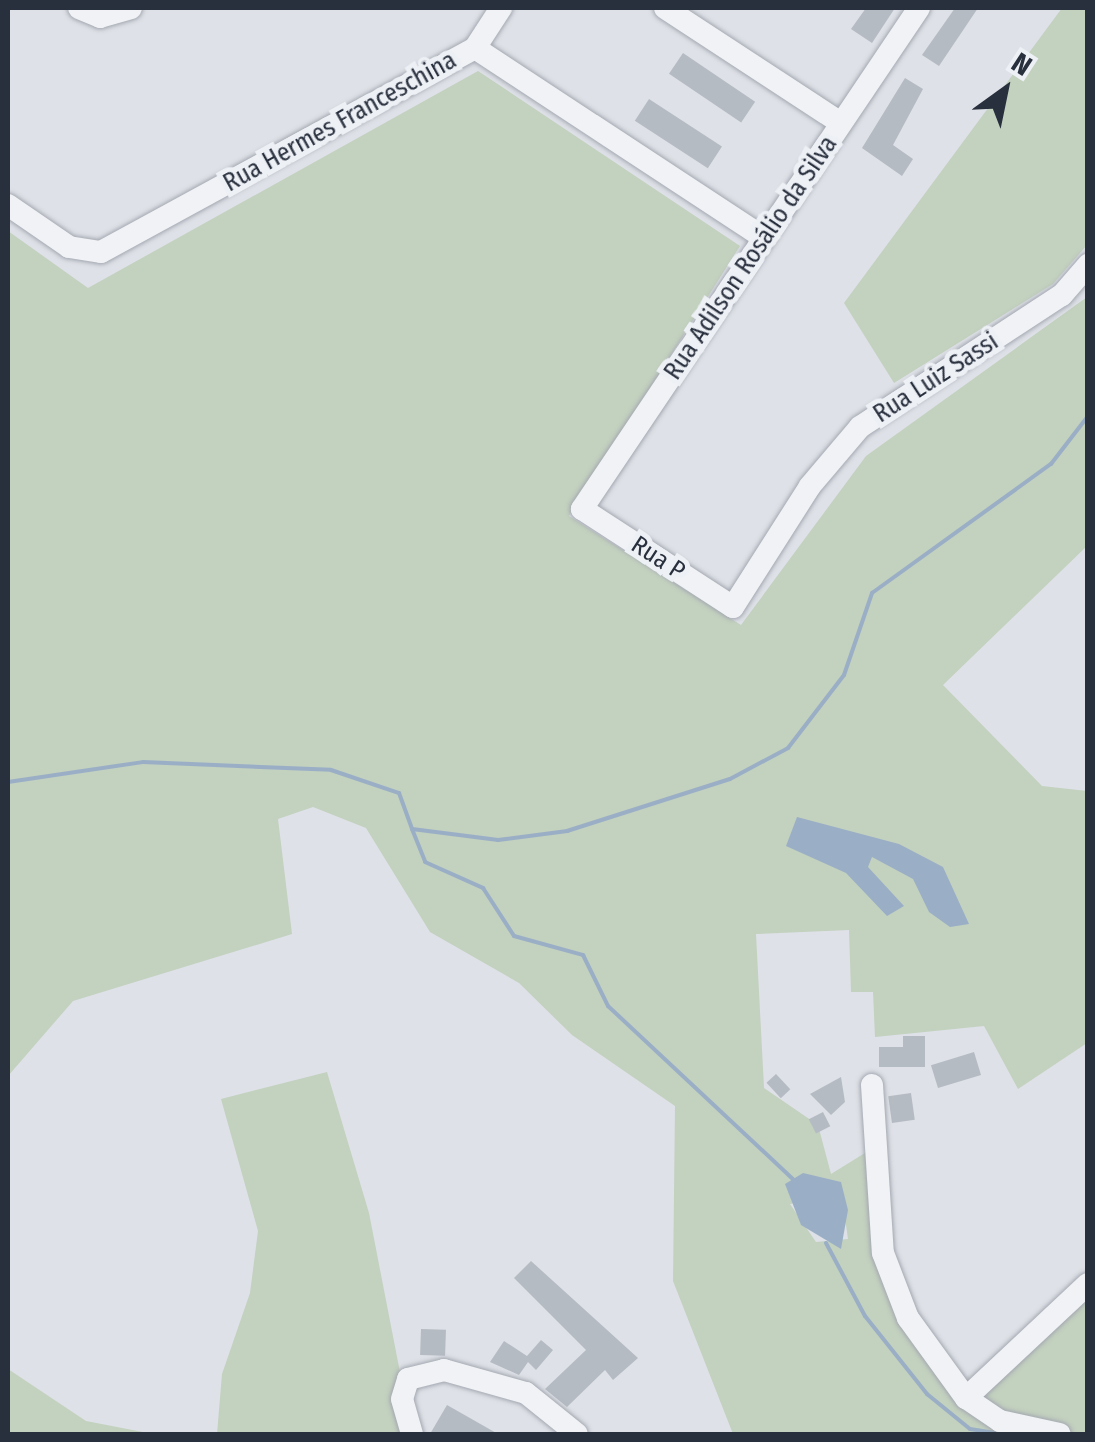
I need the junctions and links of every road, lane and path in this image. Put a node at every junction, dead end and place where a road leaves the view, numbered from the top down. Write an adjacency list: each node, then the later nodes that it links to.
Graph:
1 (79, 8): 2 (street)
2 (131, 8)
3 (502, 8): 6 (street)
4 (665, 8): 7 (street)
5 (919, 8): 7 (street, Rua Adilson Rosálio da Silva)
6 (474, 48): 8 (street, Rua Hermes Franceschina); 9 (street, Rua Hermes Franceschina)
7 (841, 124): 9 (street, Rua Adilson Rosálio da Silva)
8 (8, 205)
9 (764, 238): 11 (street, Rua Adilson Rosálio da Silva)
10 (1088, 266): 12 (street, Rua Luiz Sassi)
11 (582, 508): 12 (street, Rua P)
12 (734, 607)
13 (872, 1085): 15 (street)
14 (1088, 1284): 15 (street)
15 (966, 1398): 18 (street)
16 (412, 1434): 17 (street)
17 (577, 1434)
18 (1060, 1434)

